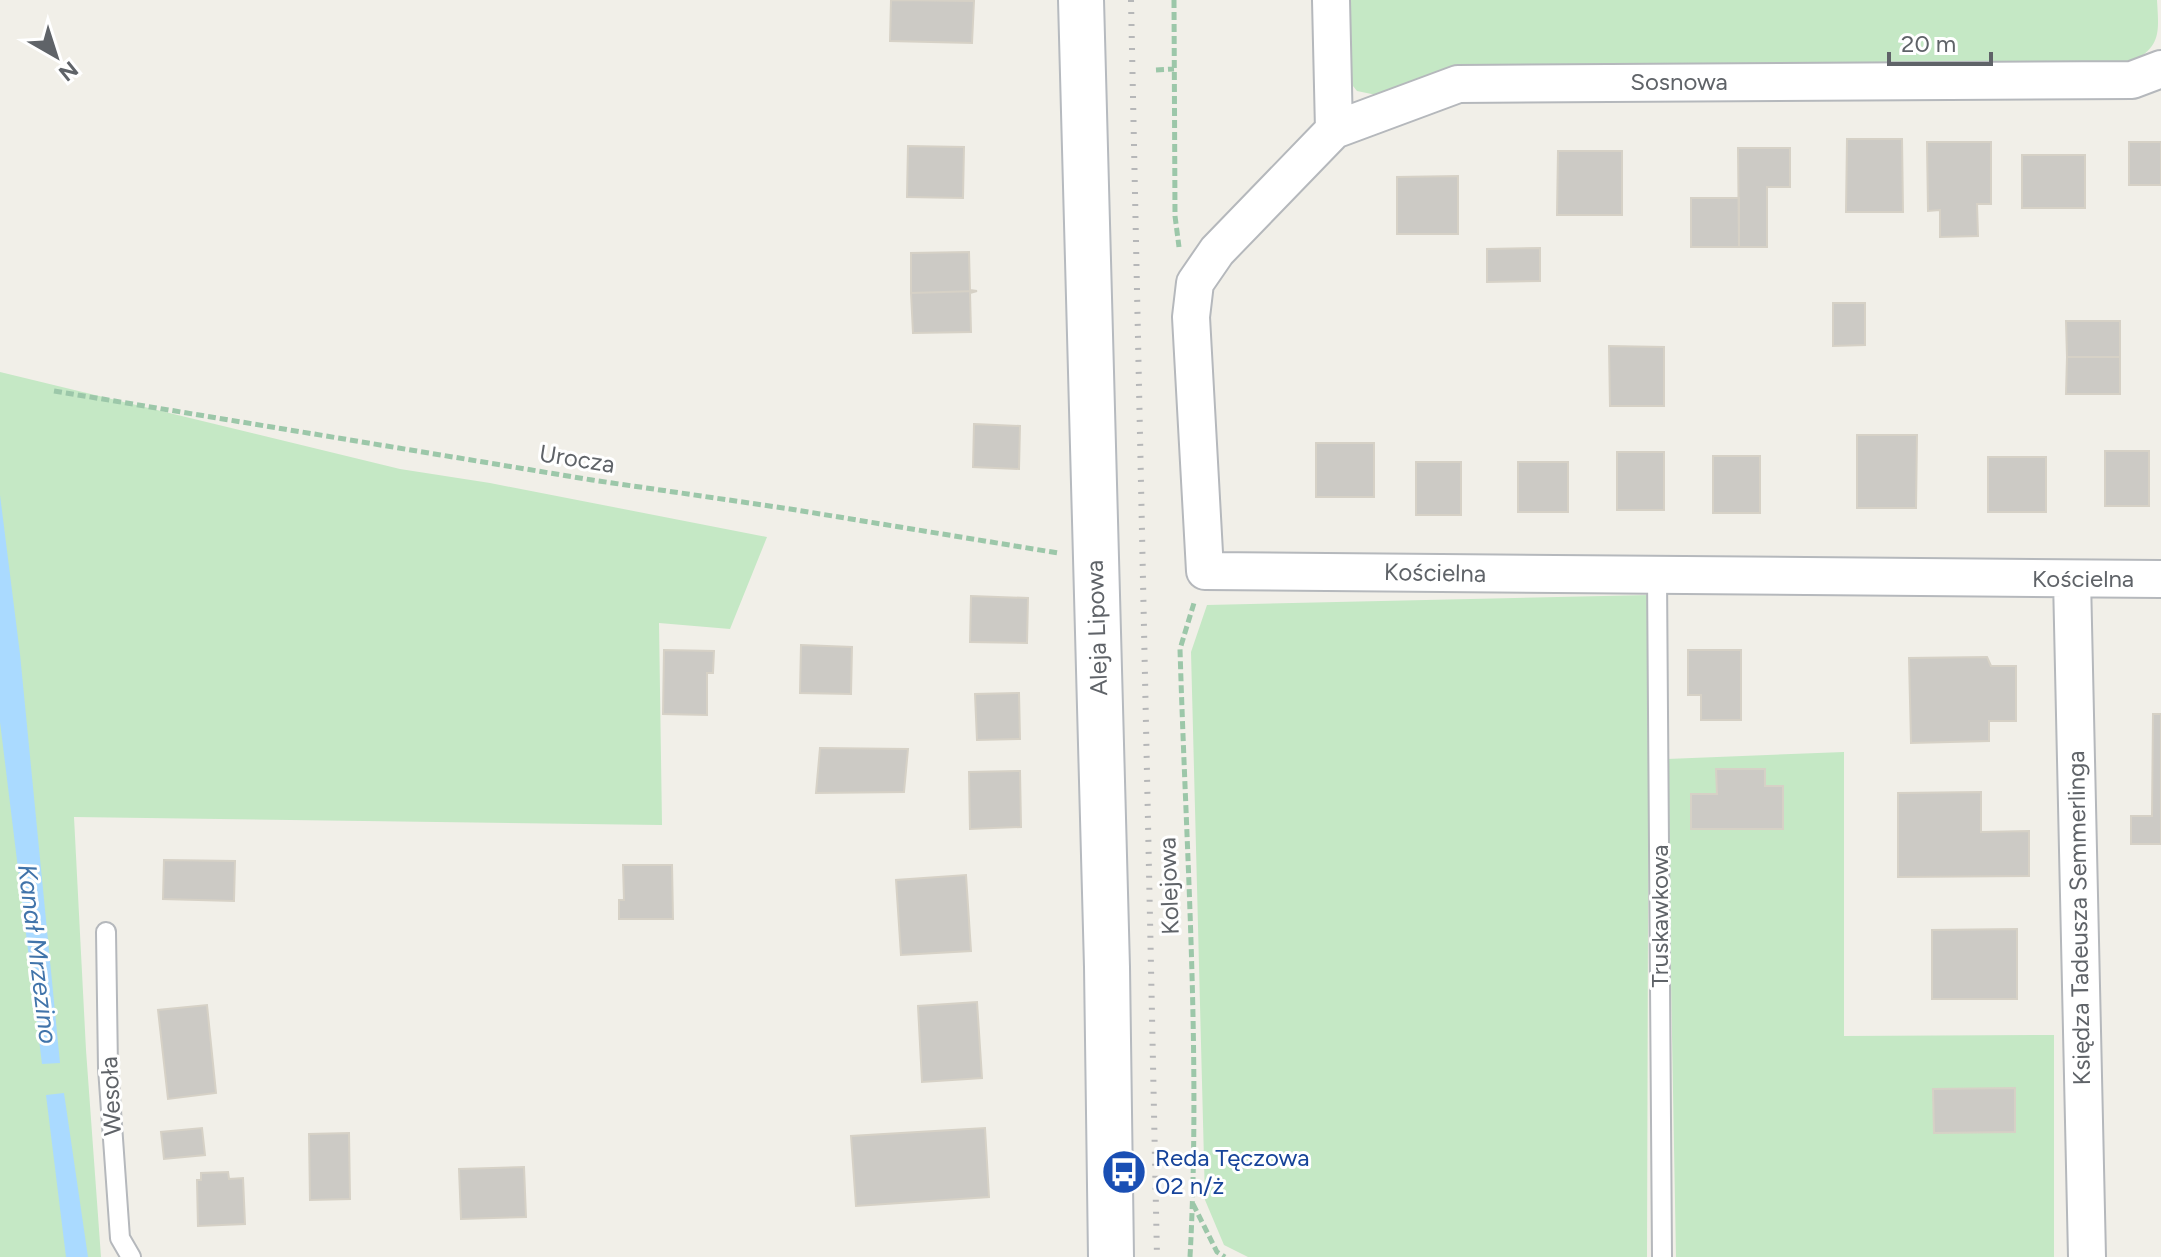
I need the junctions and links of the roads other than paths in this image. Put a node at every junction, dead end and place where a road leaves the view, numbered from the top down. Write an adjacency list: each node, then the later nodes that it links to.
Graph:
1 (1081, 0): 10 (street, Aleja Lipowa)
2 (1331, 0): 4 (street)
3 (2161, 69): 4 (street, Sosnowa)
4 (1334, 130): 5 (street, Kościelna)
5 (1657, 575): 6 (street, Kościelna); 11 (lane, Truskawkowa)
6 (2072, 579): 7 (street, Kościelna); 12 (street, Księdza Tadeusza Semmerlinga)
7 (2161, 579)
8 (106, 932): 9 (lane, Wesoła)
9 (131, 1257)
10 (1111, 1257)
11 (1662, 1257)
12 (2087, 1257)

